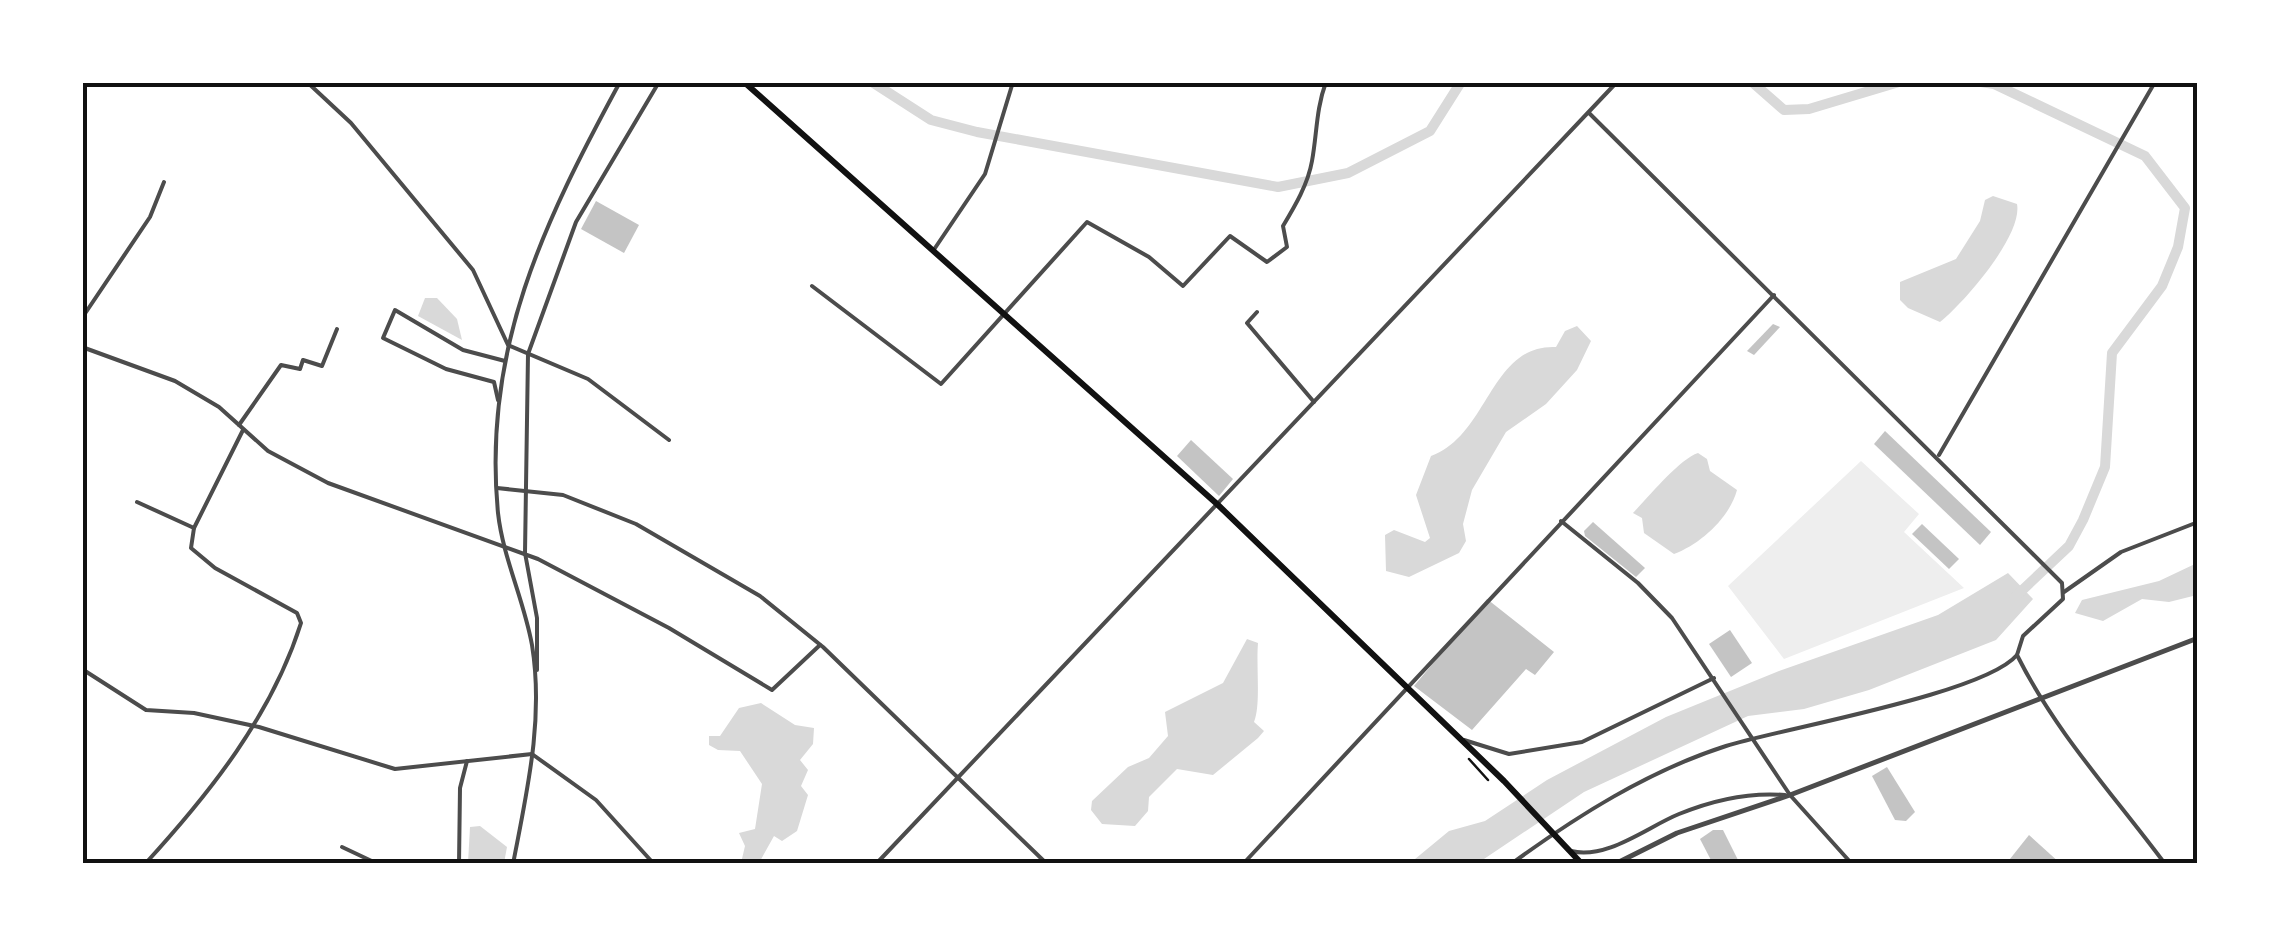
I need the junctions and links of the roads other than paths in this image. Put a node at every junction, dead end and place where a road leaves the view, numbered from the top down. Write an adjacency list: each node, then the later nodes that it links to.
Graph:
1 (307, 82): 18 (street)
2 (620, 82): 18 (street)
3 (658, 82): 20 (street)
4 (744, 82): 11 (main road)
5 (1013, 82): 11 (street)
6 (1326, 82): 15 (street)
7 (1618, 82): 9 (street)
8 (2154, 82): 26 (street)
9 (1588, 113): 13 (street); 22 (street)
10 (164, 182): 16 (street)
11 (933, 251): 15 (main road)
12 (812, 286): 15 (street)
13 (1774, 295): 26 (street); 31 (street)
14 (1257, 312): 22 (street)
15 (1001, 313): 30 (main road)
16 (82, 318)
17 (337, 329): 24 (street)
18 (508, 345): 20 (street); 21 (street)
19 (82, 347): 24 (street)
20 (528, 354): 25 (street); 28 (street)
21 (505, 361): 23 (street); 23 (street)
22 (1314, 402): 30 (street)
23 (499, 404): 27 (street)
24 (241, 427): 33 (street); 34 (street)
25 (669, 440)
26 (1938, 456): 36 (street)
27 (496, 488): 28 (street); 34 (street)
28 (526, 490): 35 (street); 38 (street)
29 (137, 502): 33 (street)
30 (1217, 504): 43 (main road); 49 (street)
31 (1561, 520): 41 (street); 43 (street)
32 (2198, 522): 36 (street)
33 (194, 528): 45 (street)
34 (503, 542): 35 (street); 42 (street)
35 (526, 553): 38 (street); 42 (street)
36 (2064, 592): 39 (street)
37 (2198, 638): 44 (street)
38 (820, 645): 49 (street)
39 (2017, 655): 44 (street); 63 (street)
40 (82, 669): 45 (street)
41 (1714, 678): 46 (street); 50 (street)
42 (536, 680): 47 (street)
43 (1406, 686): 46 (main road); 62 (street)
44 (2040, 700): 50 (street); 67 (street)
45 (255, 726): 48 (street); 55 (street)
46 (1460, 738): 54 (main road)
47 (532, 754): 48 (street); 58 (street); 59 (street)
48 (467, 761): 57 (street)
49 (958, 778): 60 (street); 61 (street)
50 (1790, 795): 51 (street); 52 (street); 66 (street)
51 (1669, 819): 52 (street); 54 (street)
52 (1677, 833): 65 (street)
53 (342, 847): 56 (street)
54 (1570, 851): 64 (main road)
55 (145, 864)
56 (378, 864)
57 (459, 864)
58 (513, 864)
59 (654, 864)
60 (876, 864)
61 (1046, 864)
62 (1243, 864)
63 (1511, 864)
64 (1582, 864)
65 (1616, 864)
66 (1852, 864)
67 (2165, 864)

